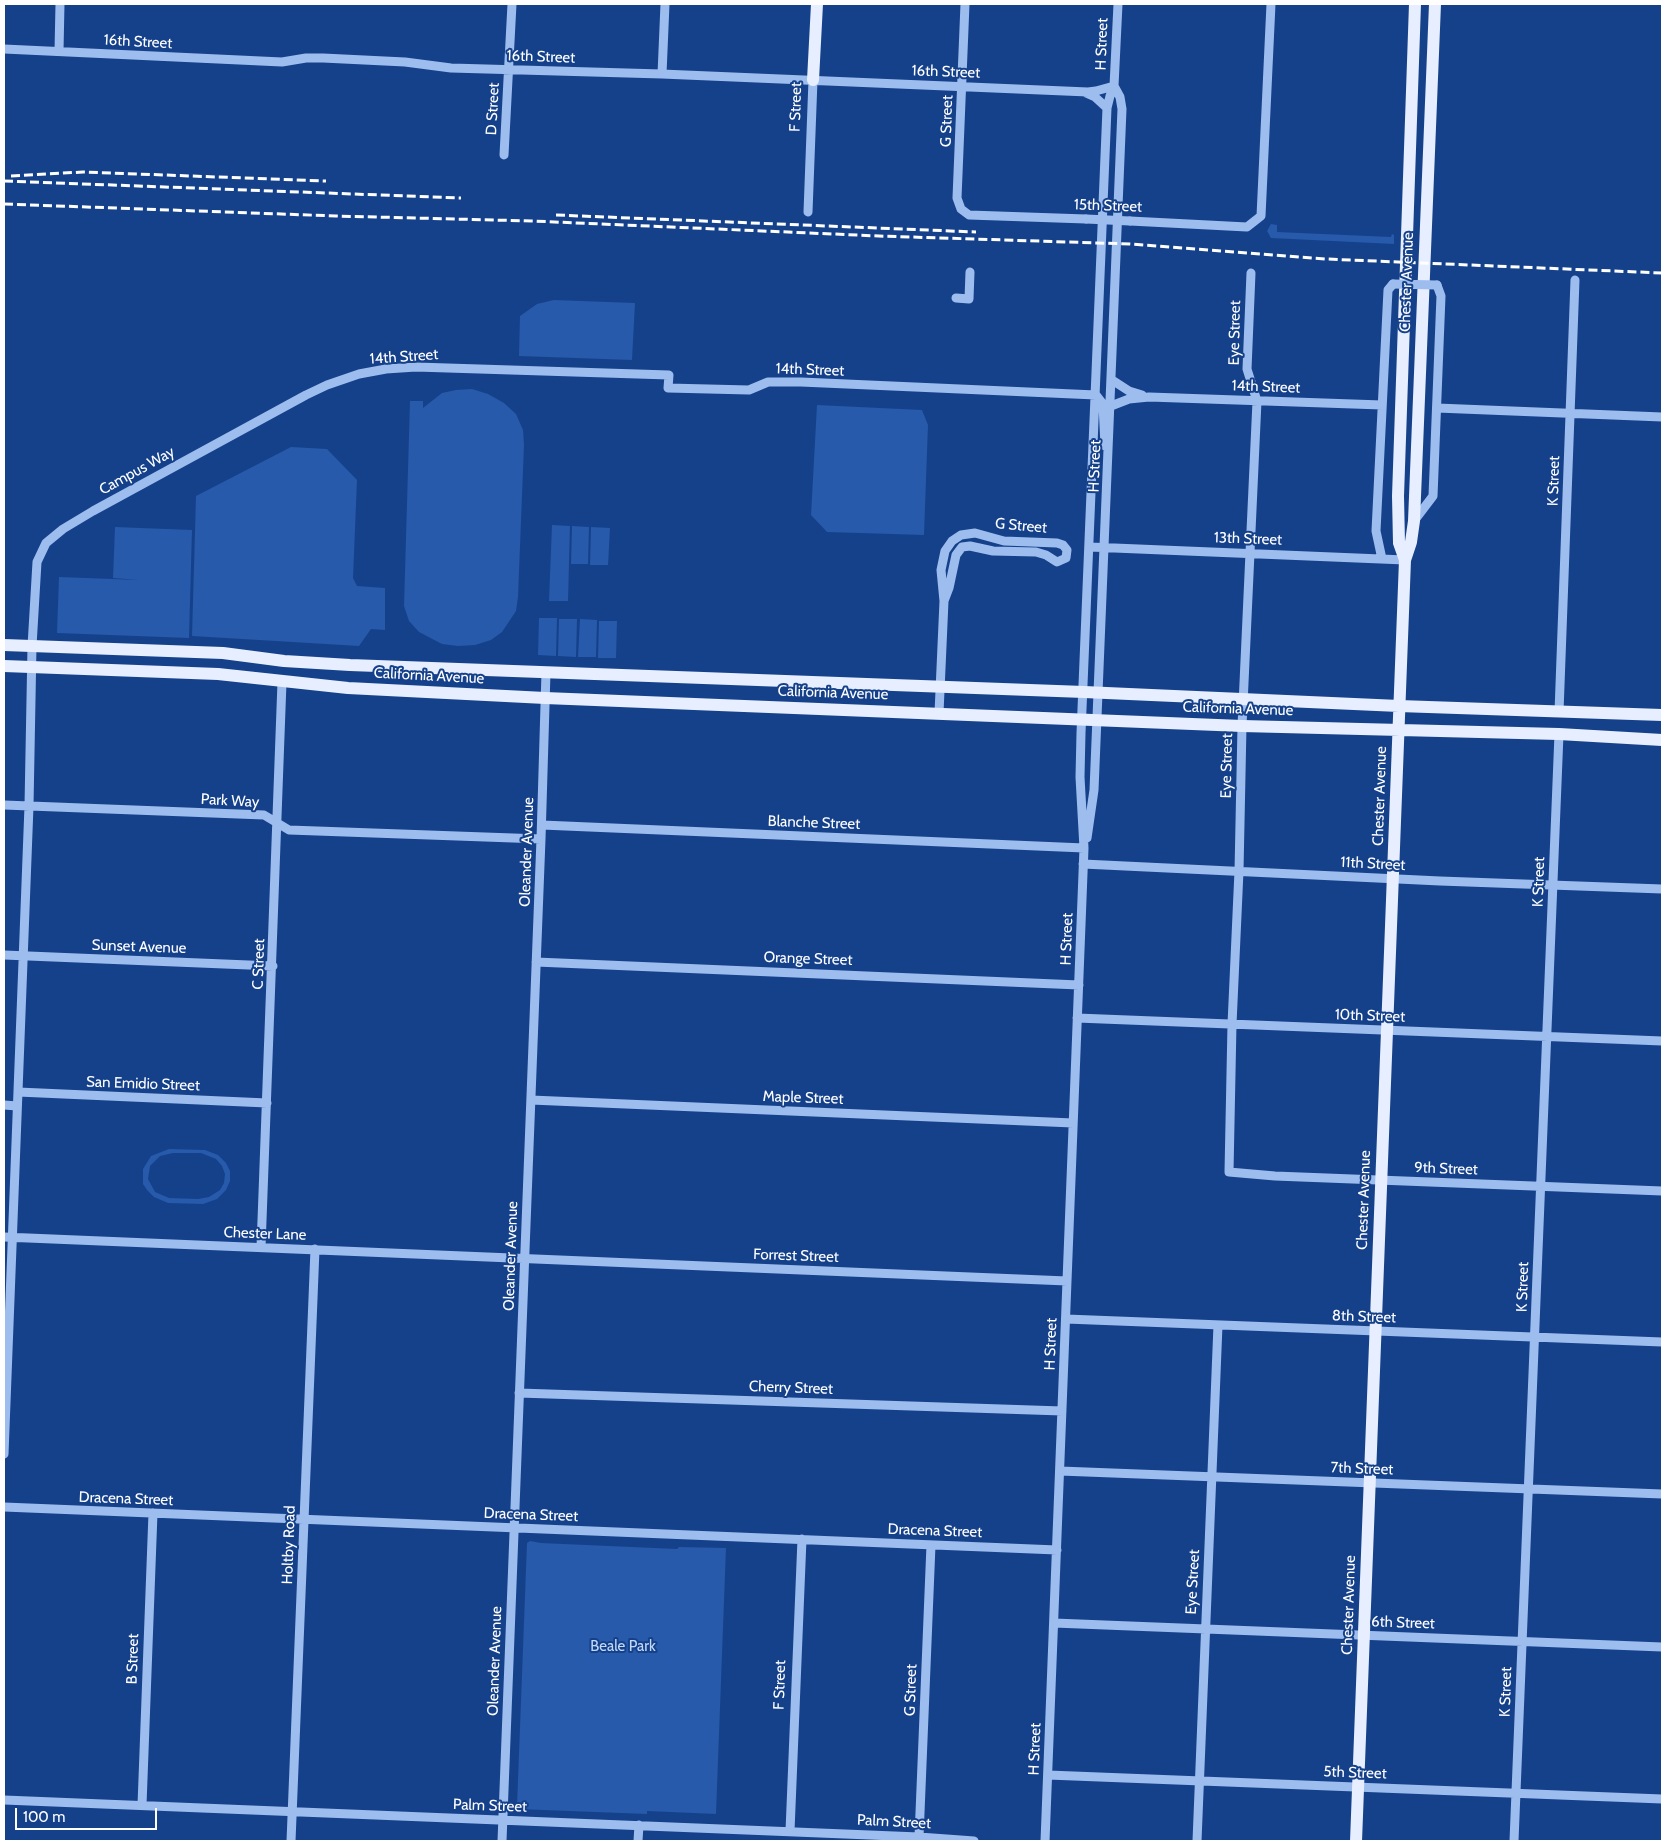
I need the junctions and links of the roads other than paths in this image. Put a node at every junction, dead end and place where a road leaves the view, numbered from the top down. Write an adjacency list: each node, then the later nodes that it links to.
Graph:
1 (60, 4): 11 (street)
2 (512, 4): 12 (street, D Street)
3 (665, 4): 13 (street)
4 (817, 4): 14 (main road, F Street)
5 (965, 4): 15 (street, G Street)
6 (1118, 4): 16 (street, H Street)
7 (1272, 4): 20 (street, 15th Street, bridge)
8 (1416, 4): 42 (main road, Chester Avenue)
9 (1435, 4): 37 (main road, Chester Avenue)
10 (4, 49): 11 (street, 16th Street)
11 (59, 51): 12 (street, 16th Street)
12 (508, 70): 13 (street, 16th Street); 19 (street, D Street)
13 (662, 74): 14 (street, 16th Street)
14 (813, 80): 15 (street, 16th Street); 21 (street, F Street)
15 (962, 86): 17 (street, 16th Street); 20 (street, G Street)
16 (1114, 86): 17 (street, 16th Street); 18 (street, H Street); 27 (street, H Street)
17 (1079, 91): 18 (street, 16th Street)
18 (1107, 108): 28 (street, H Street)
19 (504, 155)
20 (961, 209)
21 (808, 212)
22 (970, 272): 25 (street)
23 (1251, 273): 30 (street, Eye Street)
24 (1575, 280): 34 (street, K Street)
25 (956, 298)
26 (359, 374): 28 (street, 14th Street); 45 (street, Campus Way)
27 (1112, 380): 29 (street, 14th Street); 32 (street, H Street)
28 (1096, 394): 36 (street); 38 (street, H Street)
29 (1149, 397): 30 (street, 14th Street); 32 (street, 14th Street)
30 (1257, 401): 31 (street, 14th Street); 40 (street, Eye Street)
31 (1382, 405): 33 (street, bridge); 41 (street)
32 (1111, 406): 36 (street, H Street)
33 (1437, 408): 34 (street); 37 (street)
34 (1570, 414): 35 (street); 56 (street, K Street)
35 (1662, 417)
36 (1108, 466): 39 (street, H Street)
37 (1414, 521): 42 (main road, Chester Avenue)
38 (1090, 547): 39 (street, 13th Street); 51 (street, H Street)
39 (1105, 548): 40 (street, 13th Street); 52 (street, H Street)
40 (1250, 553): 41 (street, 13th Street); 54 (street, Eye Street)
41 (1382, 559): 42 (street, 13th Street)
42 (1405, 560): 55 (main road, Chester Avenue)
43 (944, 601): 43 (street, G Street); 50 (street, G Street)
44 (4, 645): 45 (main road, California Avenue)
45 (32, 646): 47 (street, Campus Way); 48 (main road, California Avenue)
46 (4, 666): 47 (main road, California Avenue)
47 (32, 667): 49 (main road, California Avenue); 66 (street, Campus Way)
48 (546, 672): 50 (main road, California Avenue); 53 (street, Oleander Avenue)
49 (282, 682): 53 (main road, California Avenue); 67 (street, C Street)
50 (940, 687): 51 (main road, California Avenue); 57 (street, G Street)
51 (1084, 692): 52 (main road, California Avenue); 59 (street, H Street)
52 (1099, 692): 54 (main road, California Avenue); 60 (street, H Street)
53 (544, 698): 57 (main road, California Avenue); 68 (street, Oleander Avenue)
54 (1244, 699): 55 (main road, California Avenue); 61 (street, Eye Street)
55 (1399, 706): 56 (main road, California Avenue); 62 (main road, Chester Avenue)
56 (1560, 712): 58 (main road, California Avenue)
57 (939, 713): 59 (main road, California Avenue)
58 (1662, 715)
59 (1082, 719): 60 (main road, California Avenue); 70 (street, H Street)
60 (1098, 720): 61 (main road, California Avenue); 70 (street, H Street)
61 (1242, 726): 62 (main road, California Avenue); 72 (street, Eye Street)
62 (1398, 730): 63 (main road, California Avenue); 73 (main road, Chester Avenue)
63 (1559, 734): 64 (main road, California Avenue); 74 (street, K Street)
64 (1662, 740)
65 (4, 805): 66 (street, Park Way)
66 (29, 806): 67 (street, Park Way); 77 (street, Campus Way)
67 (276, 823): 69 (street, Park Way); 79 (street, C Street)
68 (542, 825): 69 (street, Oleander Avenue); 70 (street, Blanche Street)
69 (541, 839): 78 (street, Oleander Avenue)
70 (1084, 848): 71 (street, H Street)
71 (1084, 864): 72 (street, 11th Street); 80 (street, H Street)
72 (1238, 871): 73 (street, 11th Street); 82 (street, Eye Street)
73 (1393, 879): 74 (street, 11th Street); 83 (main road, Chester Avenue)
74 (1552, 885): 75 (street, 11th Street); 84 (street, K Street)
75 (1662, 889)
76 (4, 955): 77 (street, Sunset Avenue)
77 (23, 956): 79 (street, Sunset Avenue); 86 (street, Campus Way)
78 (536, 962): 80 (street, Orange Street); 87 (street, Oleander Avenue)
79 (273, 966): 88 (street, C Street)
80 (1079, 985): 81 (street, H Street)
81 (1077, 1018): 82 (street, 10th Street); 91 (street, H Street)
82 (1232, 1024): 83 (street, 10th Street); 92 (street, Eye Street)
83 (1387, 1030): 84 (street, 10th Street); 93 (main road, Chester Avenue)
84 (1546, 1036): 85 (street, 10th Street); 94 (street, K Street)
85 (1662, 1041)
86 (18, 1092): 88 (street, San Emidio Street); 90 (street, Campus Way)
87 (531, 1100): 91 (street, Maple Street); 99 (street, Oleander Avenue)
88 (267, 1103): 97 (street, C Street)
89 (4, 1105): 90 (street)
90 (17, 1106): 96 (street, Campus Way)
91 (1073, 1123): 100 (street, H Street)
92 (1229, 1172): 93 (street, 9th Street)
93 (1381, 1180): 94 (street, 9th Street); 103 (main road, Chester Avenue)
94 (1540, 1186): 95 (street, 9th Street); 104 (street, K Street)
95 (1662, 1191)
96 (8, 1237): 97 (street, Chester Lane); 108 (street, Campus Way)
97 (262, 1247): 98 (street, Chester Lane)
98 (315, 1249): 99 (street, Chester Lane); 116 (street, Holtby Road)
99 (525, 1258): 100 (street, Forrest Street); 106 (street, Oleander Avenue)
100 (1067, 1281): 101 (street, H Street)
101 (1066, 1319): 102 (street, 8th Street); 107 (street, H Street)
102 (1218, 1325): 103 (street, 8th Street); 110 (street, Eye Street)
103 (1375, 1331): 104 (street, 8th Street); 111 (main road, Chester Avenue)
104 (1534, 1338): 105 (street, 8th Street); 112 (street, K Street)
105 (1662, 1342)
106 (520, 1393): 107 (street, Cherry Street); 117 (street, Oleander Avenue)
107 (1062, 1411): 109 (street, H Street)
108 (4, 1454)
109 (1060, 1471): 110 (street, 7th Street); 120 (street, H Street)
110 (1212, 1477): 111 (street, 7th Street); 122 (street, Eye Street)
111 (1370, 1483): 112 (street, 7th Street); 123 (main road, Chester Avenue)
112 (1528, 1489): 113 (street, 7th Street); 124 (street, K Street)
113 (1662, 1494)
114 (4, 1508): 115 (street, Dracena Street)
115 (153, 1514): 116 (street, Dracena Street); 132 (street, B Street)
116 (304, 1520): 117 (street, Dracena Street); 133 (street, Holtby Road)
117 (514, 1528): 118 (street, Dracena Street); 134 (street, Oleander Avenue)
118 (802, 1539): 119 (street, Dracena Street); 137 (street, F Street)
119 (931, 1545): 120 (street, Dracena Street); 138 (street, G Street)
120 (1056, 1550): 121 (street, H Street)
121 (1054, 1623): 122 (street, 6th Street); 126 (street, H Street)
122 (1205, 1629): 123 (street, 6th Street); 127 (street, Eye Street)
123 (1364, 1635): 124 (street, 6th Street); 128 (main road, Chester Avenue)
124 (1522, 1641): 125 (street, 6th Street); 129 (street, K Street)
125 (1662, 1647)
126 (1048, 1775): 127 (street, 5th Street); 145 (street, H Street)
127 (1200, 1781): 128 (street, 5th Street); 146 (street, Eye Street)
128 (1358, 1787): 129 (street, 5th Street); 147 (main road, Chester Avenue)
129 (1516, 1793): 130 (street, 5th Street); 148 (street, K Street)
130 (1662, 1799)
131 (4, 1800): 132 (street, Palm Street)
132 (142, 1806): 133 (street, Palm Street)
133 (292, 1811): 134 (street, Palm Street); 140 (street, Holtby Road)
134 (502, 1820): 135 (street, Palm Street); 141 (street, Oleander Avenue)
135 (639, 1825): 136 (street, Palm Street); 142 (street)
136 (776, 1831): 137 (street, Palm Street); 143 (street)
137 (790, 1832): 139 (street, Palm Street)
138 (919, 1837): 139 (street, Palm Street); 144 (street, Palm Street)
139 (909, 1839)
140 (291, 1841)
141 (502, 1841)
142 (638, 1841)
143 (776, 1841)
144 (974, 1841)
145 (1045, 1841)
146 (1197, 1841)
147 (1356, 1841)
148 (1514, 1841)

